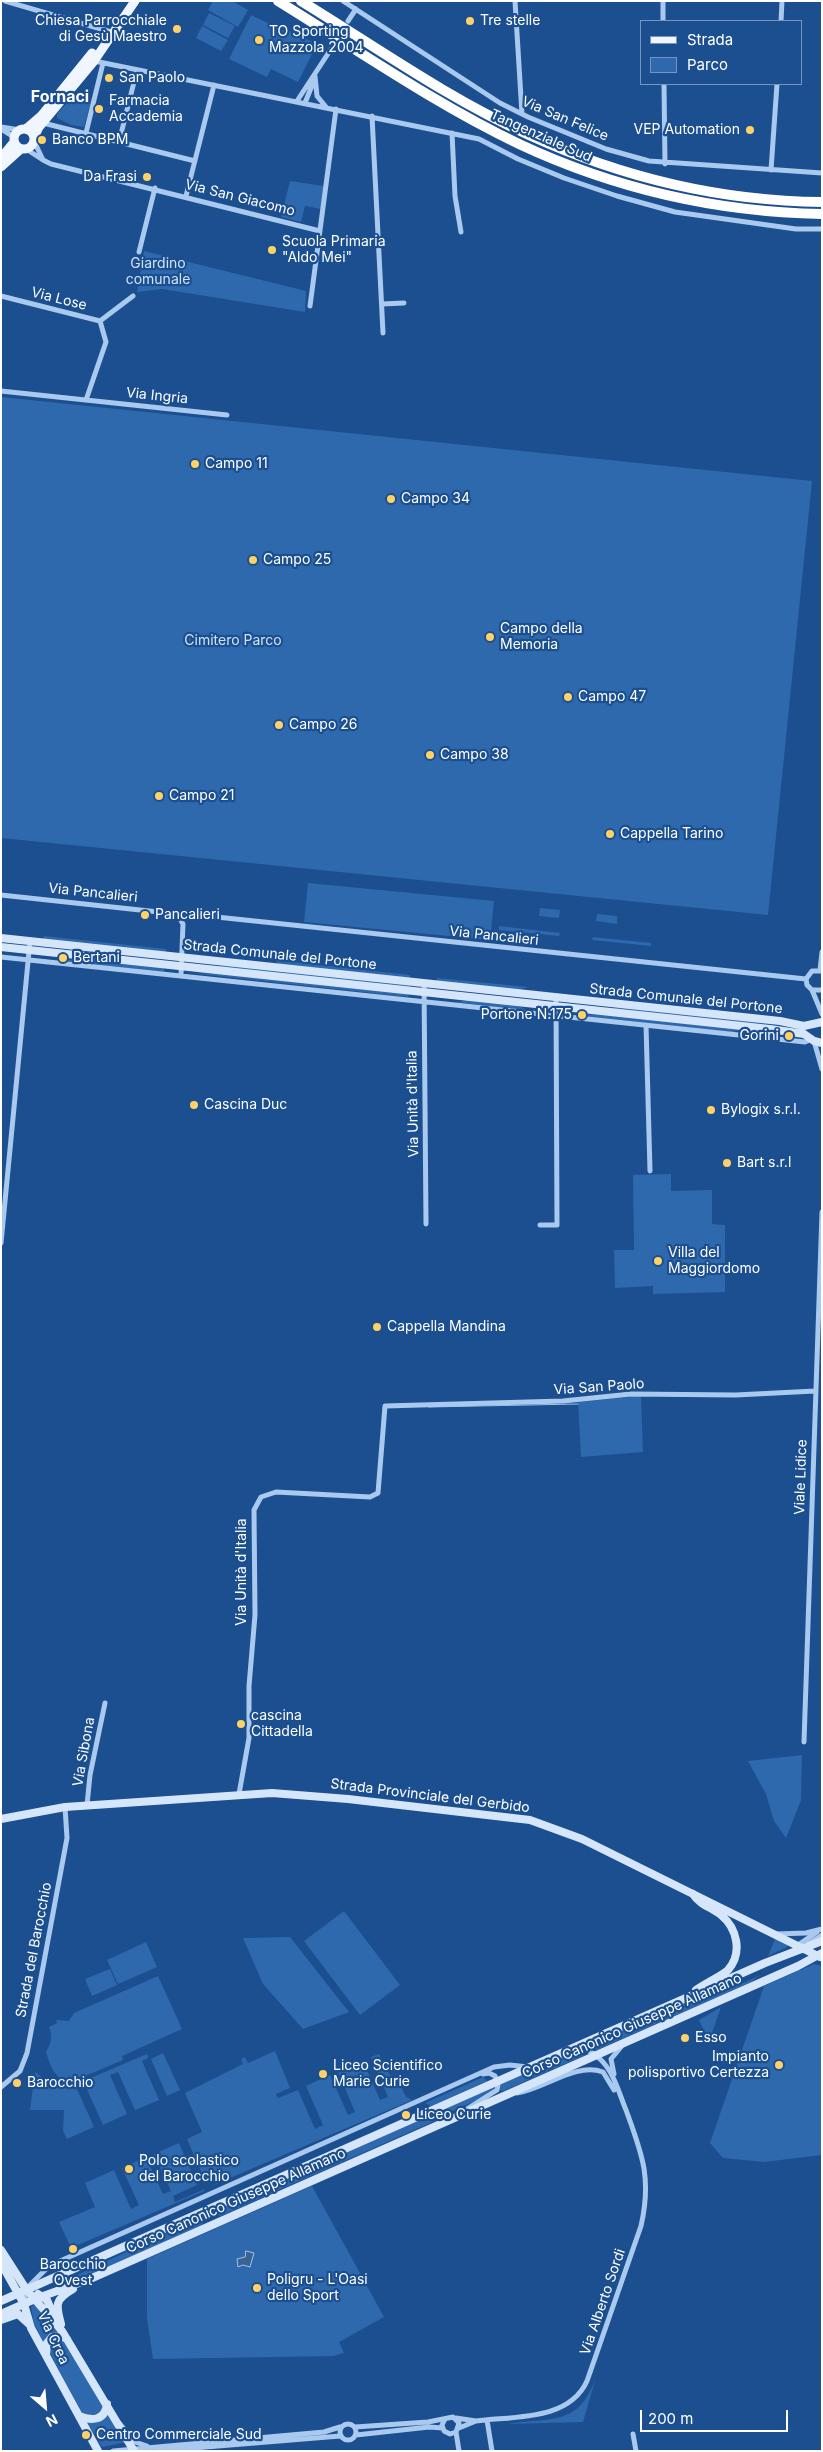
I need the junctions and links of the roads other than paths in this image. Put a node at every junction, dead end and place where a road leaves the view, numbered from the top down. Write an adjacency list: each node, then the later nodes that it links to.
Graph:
1 (5, 1): 14 (street)
2 (128, 1): 14 (main road)
3 (136, 1): 16 (main road)
4 (278, 1): 46 (highway, Tangenziale Sud)
5 (301, 1): 45 (highway, Tangenziale Sud)
6 (343, 1): 10 (street, Via San Felice)
7 (515, 1): 26 (street)
8 (663, 1): 11 (street)
9 (782, 1): 12 (street)
10 (356, 9): 13 (street); 26 (street, Via San Felice)
11 (663, 20)
12 (781, 20)
13 (348, 21)
14 (108, 31): 30 (main road)
15 (335, 43): 18 (street)
16 (98, 62): 17 (street); 28 (main road); 31 (street)
17 (137, 70): 19 (street); 34 (street)
18 (315, 75): 22 (street); 23 (street); 24 (street)
19 (214, 85): 22 (street); 38 (street)
20 (664, 85): 39 (street)
21 (777, 85): 41 (street)
22 (297, 101): 23 (street)
23 (305, 103): 24 (street)
24 (326, 107): 25 (street)
25 (336, 109): 27 (street); 48 (street)
26 (522, 114): 39 (street, Via San Felice)
27 (372, 116): 32 (street); 54 (street)
28 (43, 123): 31 (street); 33 (main road)
29 (1, 128): 30 (street); 35 (street, Via San Giacomo)
30 (23, 129): 33 (main road); 35 (main road)
31 (86, 133): 34 (street)
32 (452, 133): 47 (street); 49 (street)
33 (34, 139): 35 (main road); 37 (street)
34 (119, 142): 38 (street)
35 (19, 144): 36 (main road); 37 (street, Via San Giacomo); 40 (main road)
36 (3, 154)
37 (43, 160): 43 (street, Via San Giacomo)
38 (195, 161): 44 (street)
39 (665, 164): 41 (street, Via San Felice)
40 (1, 167)
41 (771, 170): 42 (street, Via San Felice)
42 (822, 173)
43 (155, 188): 44 (street, Via San Giacomo); 50 (street)
44 (186, 196): 48 (street, Via San Giacomo)
45 (822, 202)
46 (822, 214)
47 (822, 229)
48 (320, 231): 55 (street)
49 (462, 232)
50 (139, 252)
51 (1, 296): 56 (street, Via Lose)
52 (133, 296): 56 (street, Via Lose)
53 (404, 303): 54 (street)
54 (382, 304): 57 (street)
55 (310, 306)
56 (100, 322): 59 (street)
57 (383, 333)
58 (1, 391): 59 (street, Via Ingria)
59 (86, 400): 60 (street, Via Ingria)
60 (227, 415)
61 (1, 895): 62 (street, Via Pancalieri)
62 (180, 918): 69 (street); 74 (street, Via Pancalieri)
63 (1, 938): 64 (street, Strada Comunale del Portone)
64 (30, 941): 66 (street); 69 (street, Strada Comunale del Portone)
65 (1, 947): 66 (street, Strada Comunale del Portone)
66 (30, 950): 70 (street); 71 (street, Strada Comunale del Portone)
67 (822, 952): 72 (street)
68 (1, 957): 70 (street, Strada Comunale del Portone)
69 (180, 957): 71 (street); 75 (street, Strada Comunale del Portone)
70 (29, 960): 73 (street, Strada Comunale del Portone); 92 (street)
71 (180, 966): 73 (street); 78 (street, Strada Comunale del Portone)
72 (821, 971): 74 (street)
73 (180, 975): 78 (street, Strada Comunale del Portone)
74 (806, 979): 76 (street)
75 (424, 983): 78 (street, Via Unità d'Italia); 79 (street, Strada Comunale del Portone)
76 (812, 990): 77 (street); 80 (street)
77 (822, 990): 80 (street)
78 (423, 997): 81 (street, Strada Comunale del Portone); 90 (street, Via Unità d'Italia)
79 (556, 997): 81 (street); 82 (street, Strada Comunale del Portone)
80 (820, 1009): 82 (street)
81 (555, 1011): 83 (street, Strada Comunale del Portone); 84 (street, Strada Comunale del Portone); 91 (street)
82 (817, 1023): 86 (street)
83 (646, 1025): 85 (street, Strada Comunale del Portone); 88 (street)
84 (757, 1028): 85 (street, Strada Comunale del Portone); 86 (street, Strada Comunale del Portone)
85 (737, 1034): 86 (street, Strada Comunale del Portone)
86 (815, 1040): 87 (street)
87 (822, 1069)
88 (650, 1171)
89 (822, 1212): 93 (street, Viale Lidice)
90 (426, 1224)
91 (540, 1225)
92 (1, 1243)
93 (819, 1371): 94 (street, Viale Lidice)
94 (815, 1391): 95 (street, Via San Paolo); 97 (street, Viale Lidice)
95 (385, 1406): 98 (street, Via Unità d'Italia)
96 (105, 1703): 99 (street, Via Sibona)
97 (804, 1742)
98 (239, 1794): 99 (street, Strada Provinciale del Gerbido); 102 (street, Strada Provinciale del Gerbido)
99 (87, 1805): 100 (street, Strada Provinciale del Gerbido)
100 (65, 1807): 101 (street, Strada Provinciale del Gerbido); 116 (street, Strada del Barocchio)
101 (1, 1818)
102 (692, 1893): 104 (street, Strada Provinciale del Gerbido); 109 (street)
103 (822, 1929): 104 (street, Corso Canonico Giuseppe Allamano); 107 (street, Corso Canonico Giuseppe Allamano)
104 (775, 1934): 107 (street, Strada Provinciale del Gerbido)
105 (822, 1934): 107 (street, Corso Canonico Giuseppe Allamano)
106 (822, 1941): 107 (street, Corso Canonico Giuseppe Allamano)
107 (800, 1946): 108 (street, Strada Provinciale del Gerbido); 109 (street, Corso Canonico Giuseppe Allamano)
108 (821, 1955): 110 (street, Corso Canonico Giuseppe Allamano)
109 (686, 1998): 111 (street, Corso Canonico Giuseppe Allamano)
110 (638, 2037): 112 (street, Corso Canonico Giuseppe Allamano); 118 (street, Via Alberto Sordi)
111 (577, 2046): 112 (street, Via Alberto Sordi); 113 (street, Corso Canonico Giuseppe Allamano)
112 (596, 2055): 117 (street, Corso Canonico Giuseppe Allamano); 118 (street, Via Alberto Sordi)
113 (528, 2067): 114 (street, Corso Canonico Giuseppe Allamano); 115 (street, Corso Canonico Giuseppe Allamano)
114 (483, 2074): 115 (street); 125 (street, Corso Canonico Giuseppe Allamano)
115 (498, 2081): 119 (street, Corso Canonico Giuseppe Allamano); 120 (street, Corso Canonico Giuseppe Allamano)
116 (1, 2087)
117 (509, 2094): 118 (street, Via Alberto Sordi); 119 (street, Corso Canonico Giuseppe Allamano)
118 (625, 2110): 139 (street, Via Alberto Sordi)
119 (456, 2118): 121 (street, Corso Canonico Giuseppe Allamano)
120 (205, 2210): 121 (street); 125 (street, Corso Canonico Giuseppe Allamano)
121 (212, 2225): 124 (street, Corso Canonico Giuseppe Allamano)
122 (1, 2250): 125 (street, Via Crea)
123 (1, 2263): 125 (street, Via Crea)
124 (90, 2279): 126 (street, Corso Canonico Giuseppe Allamano); 132 (street)
125 (23, 2291): 126 (street, Via Crea); 127 (street, Corso Canonico Giuseppe Allamano); 128 (street, Via Crea)
126 (38, 2297): 128 (street, Corso Canonico Giuseppe Allamano); 132 (street, Via Crea)
127 (1, 2301)
128 (24, 2304): 129 (street, Corso Canonico Giuseppe Allamano); 131 (street, Via Crea)
129 (1, 2314)
130 (1, 2320): 131 (street)
131 (31, 2328): 134 (street, Via Crea)
132 (62, 2331): 133 (street, Via Crea)
133 (68, 2340): 134 (street); 135 (street, Via Crea)
134 (46, 2355): 136 (street, Via Crea)
135 (107, 2404): 136 (street); 141 (street, Via Crea)
136 (79, 2416): 153 (street, Via Crea)
137 (456, 2418): 138 (street, Via Alberto Sordi); 140 (street, Via Alberto Sordi); 145 (street)
138 (445, 2419): 143 (street, Via Alberto Sordi); 144 (street)
139 (487, 2420): 140 (street, Via Alberto Sordi); 158 (street)
140 (476, 2421): 145 (street, Via Alberto Sordi)
141 (117, 2422): 150 (street, Via Crea); 152 (street, Via Crea)
142 (340, 2427): 143 (street, Via Alberto Sordi); 148 (street); 149 (street, Via Alberto Sordi)
143 (355, 2427): 147 (street)
144 (443, 2428): 145 (street, Via Alberto Sordi); 147 (street, Via Alberto Sordi)
145 (458, 2430): 157 (street)
146 (634, 2434): 159 (street)
147 (356, 2435): 148 (street, Via Alberto Sordi)
148 (340, 2436): 149 (street, Via Alberto Sordi)
149 (224, 2442): 150 (street, Via Alberto Sordi); 151 (street, Via Alberto Sordi)
150 (150, 2446): 152 (street, Via Alberto Sordi)
151 (194, 2448): 155 (street, Via Alberto Sordi); 156 (street, Via Alberto Sordi)
152 (134, 2450): 154 (street, Via Alberto Sordi)
153 (98, 2451)
154 (114, 2451)
155 (157, 2451)
156 (188, 2451)
157 (459, 2451)
158 (492, 2451)
159 (636, 2451)

